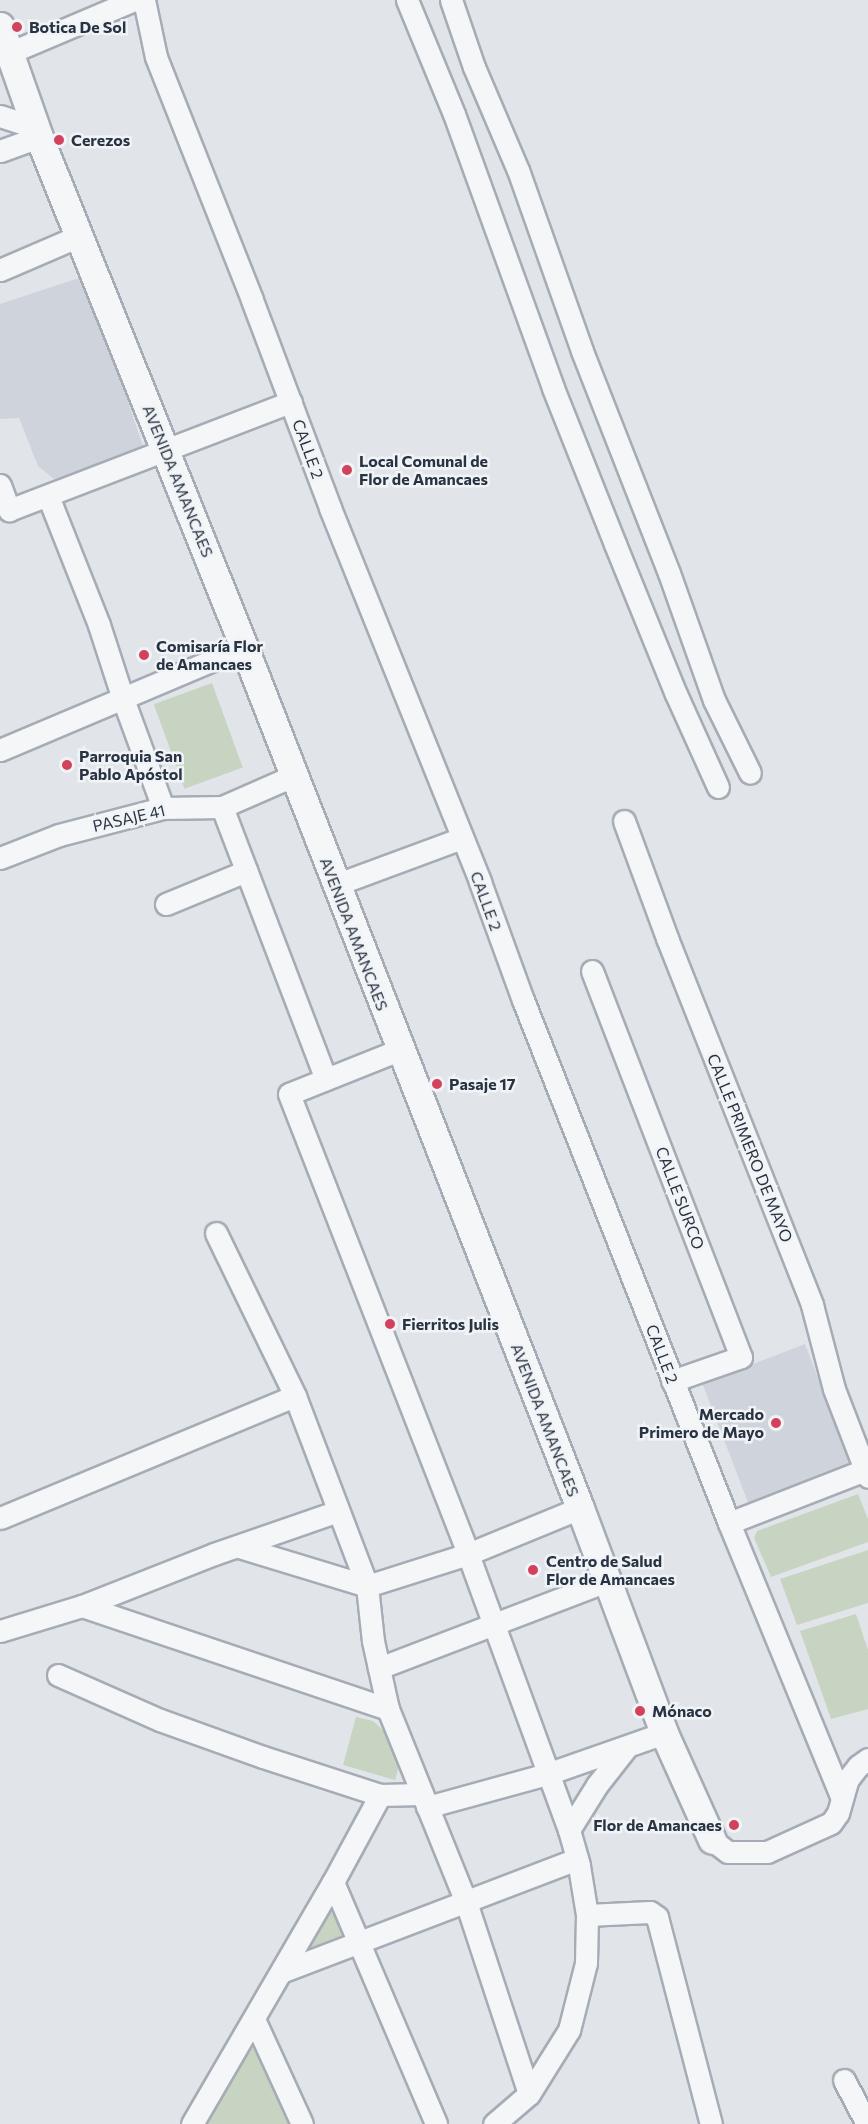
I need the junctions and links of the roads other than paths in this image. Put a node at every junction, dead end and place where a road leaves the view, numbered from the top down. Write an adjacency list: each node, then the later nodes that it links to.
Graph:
1 (134, 0): 6 (street)
2 (144, 0): 12 (street, CALLE 2)
3 (406, 0): 21 (street)
4 (452, 0): 19 (street)
5 (0, 26): 6 (street, AVENIDA AMANCAES)
6 (9, 53): 8 (street, AVENIDA AMANCAES)
7 (0, 116): 8 (street)
8 (37, 133): 9 (street); 10 (street, AVENIDA AMANCAES)
9 (0, 151)
10 (79, 236): 11 (street); 13 (street, AVENIDA AMANCAES)
11 (0, 270)
12 (291, 402): 13 (street); 25 (street, CALLE 2)
13 (166, 450): 15 (street); 16 (street, AVENIDA AMANCAES)
14 (0, 485): 15 (street)
15 (48, 496): 17 (street)
16 (244, 647): 17 (street); 20 (street, AVENIDA AMANCAES)
17 (123, 699): 18 (street); 23 (street)
18 (0, 750)
19 (750, 773)
20 (293, 777): 22 (street, PASAJE 41); 28 (street, AVENIDA AMANCAES)
21 (718, 787)
22 (222, 807): 23 (street, PASAJE 41); 27 (street)
23 (164, 808): 26 (street, PASAJE 41)
24 (624, 821): 36 (street, CALLE PRIMERO DE MAYO)
25 (462, 838): 28 (street); 34 (street, CALLE 2)
26 (0, 858)
27 (246, 871): 29 (street); 32 (street)
28 (335, 885): 31 (street, AVENIDA AMANCAES)
29 (166, 904)
30 (591, 970): 34 (street, CALLE SURCO)
31 (399, 1050): 32 (street); 37 (street, AVENIDA AMANCAES)
32 (326, 1079): 42 (street)
33 (216, 1233): 35 (street)
34 (672, 1381): 40 (street, CALLE 2)
35 (295, 1396): 38 (street); 39 (street)
36 (867, 1474): 40 (street)
37 (579, 1508): 42 (street); 43 (street, AVENIDA AMANCAES)
38 (338, 1511): 41 (street); 44 (street)
39 (0, 1518)
40 (729, 1523): 56 (street, CALLE 2)
41 (239, 1547): 44 (street); 45 (street)
42 (468, 1554): 44 (street); 46 (street)
43 (607, 1581): 46 (street); 51 (street, AVENIDA AMANCAES)
44 (367, 1586): 48 (street)
45 (82, 1606): 47 (street); 50 (street)
46 (493, 1625): 48 (street); 54 (street)
47 (0, 1631)
48 (379, 1668): 50 (street)
49 (58, 1675): 55 (street)
50 (388, 1709): 57 (street)
51 (664, 1733): 52 (street); 59 (street, AVENIDA AMANCAES)
52 (626, 1748): 54 (street); 58 (street)
53 (868, 1759): 56 (street)
54 (547, 1774): 57 (street); 58 (street)
55 (380, 1794): 57 (street); 61 (street)
56 (842, 1798): 59 (street)
57 (424, 1800): 62 (street)
58 (569, 1830): 60 (street)
59 (712, 1840)
60 (577, 1859): 62 (street); 63 (street)
61 (333, 1882): 64 (street); 65 (street)
62 (466, 1902): 64 (street); 68 (street)
63 (586, 1915): 68 (street); 69 (street)
64 (359, 1943): 65 (street); 72 (street)
65 (282, 1972): 66 (street)
66 (254, 2019): 70 (street); 71 (street)
67 (843, 2080): 74 (street)
68 (529, 2094): 73 (street)
69 (707, 2121)
70 (192, 2124)
71 (302, 2124)
72 (436, 2124)
73 (494, 2124)
74 (867, 2124)

